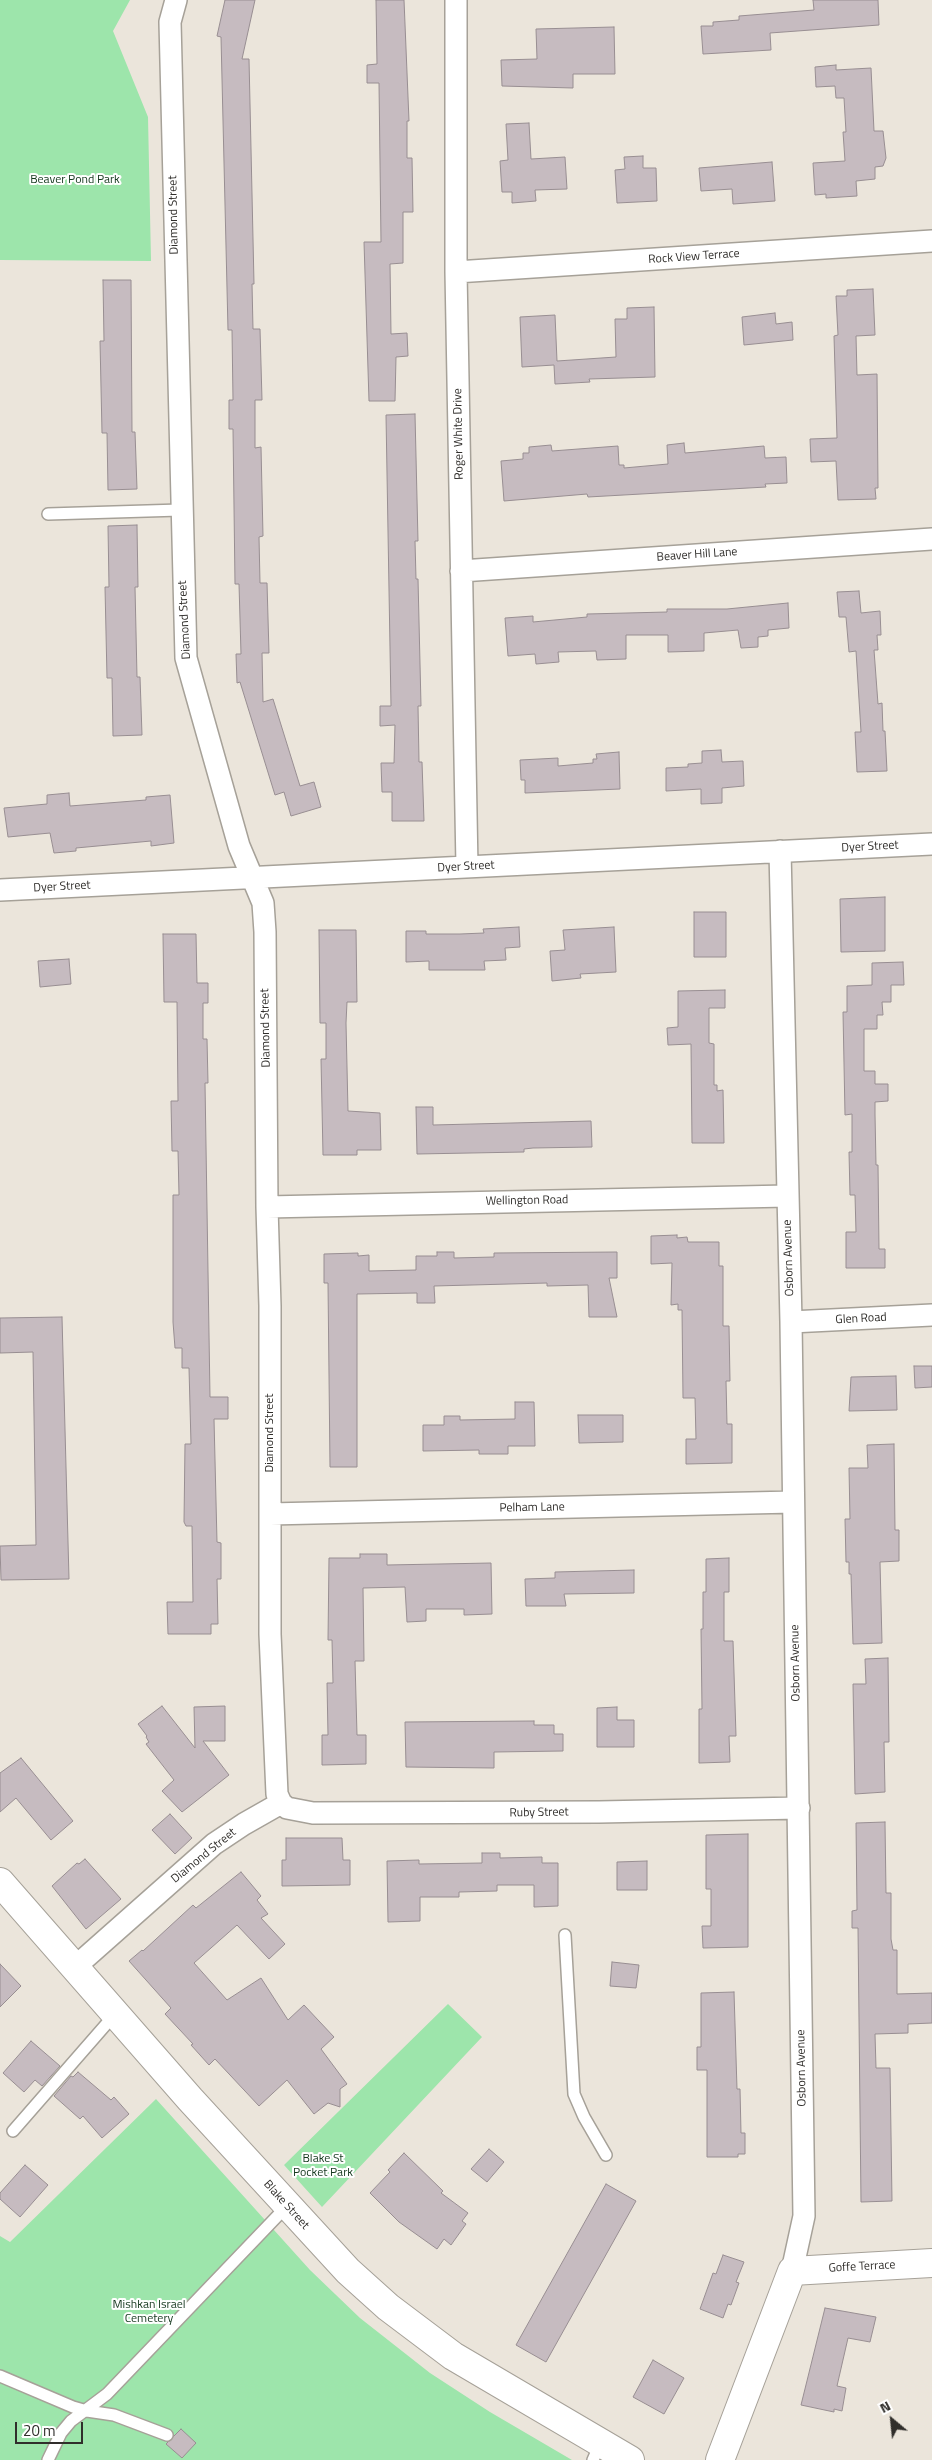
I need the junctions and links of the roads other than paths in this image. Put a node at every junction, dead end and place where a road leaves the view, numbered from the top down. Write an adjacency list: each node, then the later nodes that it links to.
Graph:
1 (176, 0): 5 (street, Diamond Street)
2 (456, 0): 4 (street, Roger White Drive)
3 (932, 241): 4 (street, Rock View Terrace)
4 (456, 272): 8 (street, Roger White Drive)
5 (180, 510): 6 (lane); 12 (street, Diamond Street)
6 (48, 514)
7 (932, 539): 8 (street, Beaver Hill Lane)
8 (461, 571): 11 (street, Roger White Drive)
9 (932, 844): 10 (street, Dyer Street)
10 (780, 852): 11 (street, Dyer Street); 14 (street, Osborn Avenue)
11 (467, 867): 12 (street, Dyer Street)
12 (252, 878): 13 (street, Dyer Street); 15 (street, Diamond Street)
13 (0, 890)
14 (787, 1196): 15 (street, Wellington Road); 17 (street, Osborn Avenue)
15 (267, 1207): 19 (street, Diamond Street)
16 (932, 1315): 17 (street, Glen Road)
17 (791, 1322): 18 (street, Osborn Avenue)
18 (793, 1502): 19 (street, Pelham Lane); 21 (street, Osborn Avenue)
19 (270, 1514): 20 (street, Diamond Street)
20 (281, 1803): 21 (street, Ruby Street); 24 (street, Diamond Street)
21 (799, 1808): 30 (street, Osborn Avenue)
22 (0, 1882): 24 (street, Blake Street)
23 (565, 1935): 27 (lane)
24 (75, 1967): 25 (street, Blake Street)
25 (116, 2014): 26 (lane); 28 (street, Blake Street)
26 (14, 2131)
27 (606, 2154)
28 (286, 2206): 32 (lane); 34 (street, Blake Street)
29 (932, 2263): 30 (street, Goffe Terrace)
30 (792, 2271): 37 (street, Osborn Avenue)
31 (0, 2376): 32 (lane)
32 (86, 2411): 33 (lane); 35 (lane)
33 (167, 2435)
34 (597, 2452): 36 (street, Blake Street)
35 (48, 2460)
36 (630, 2460)
37 (720, 2460)

